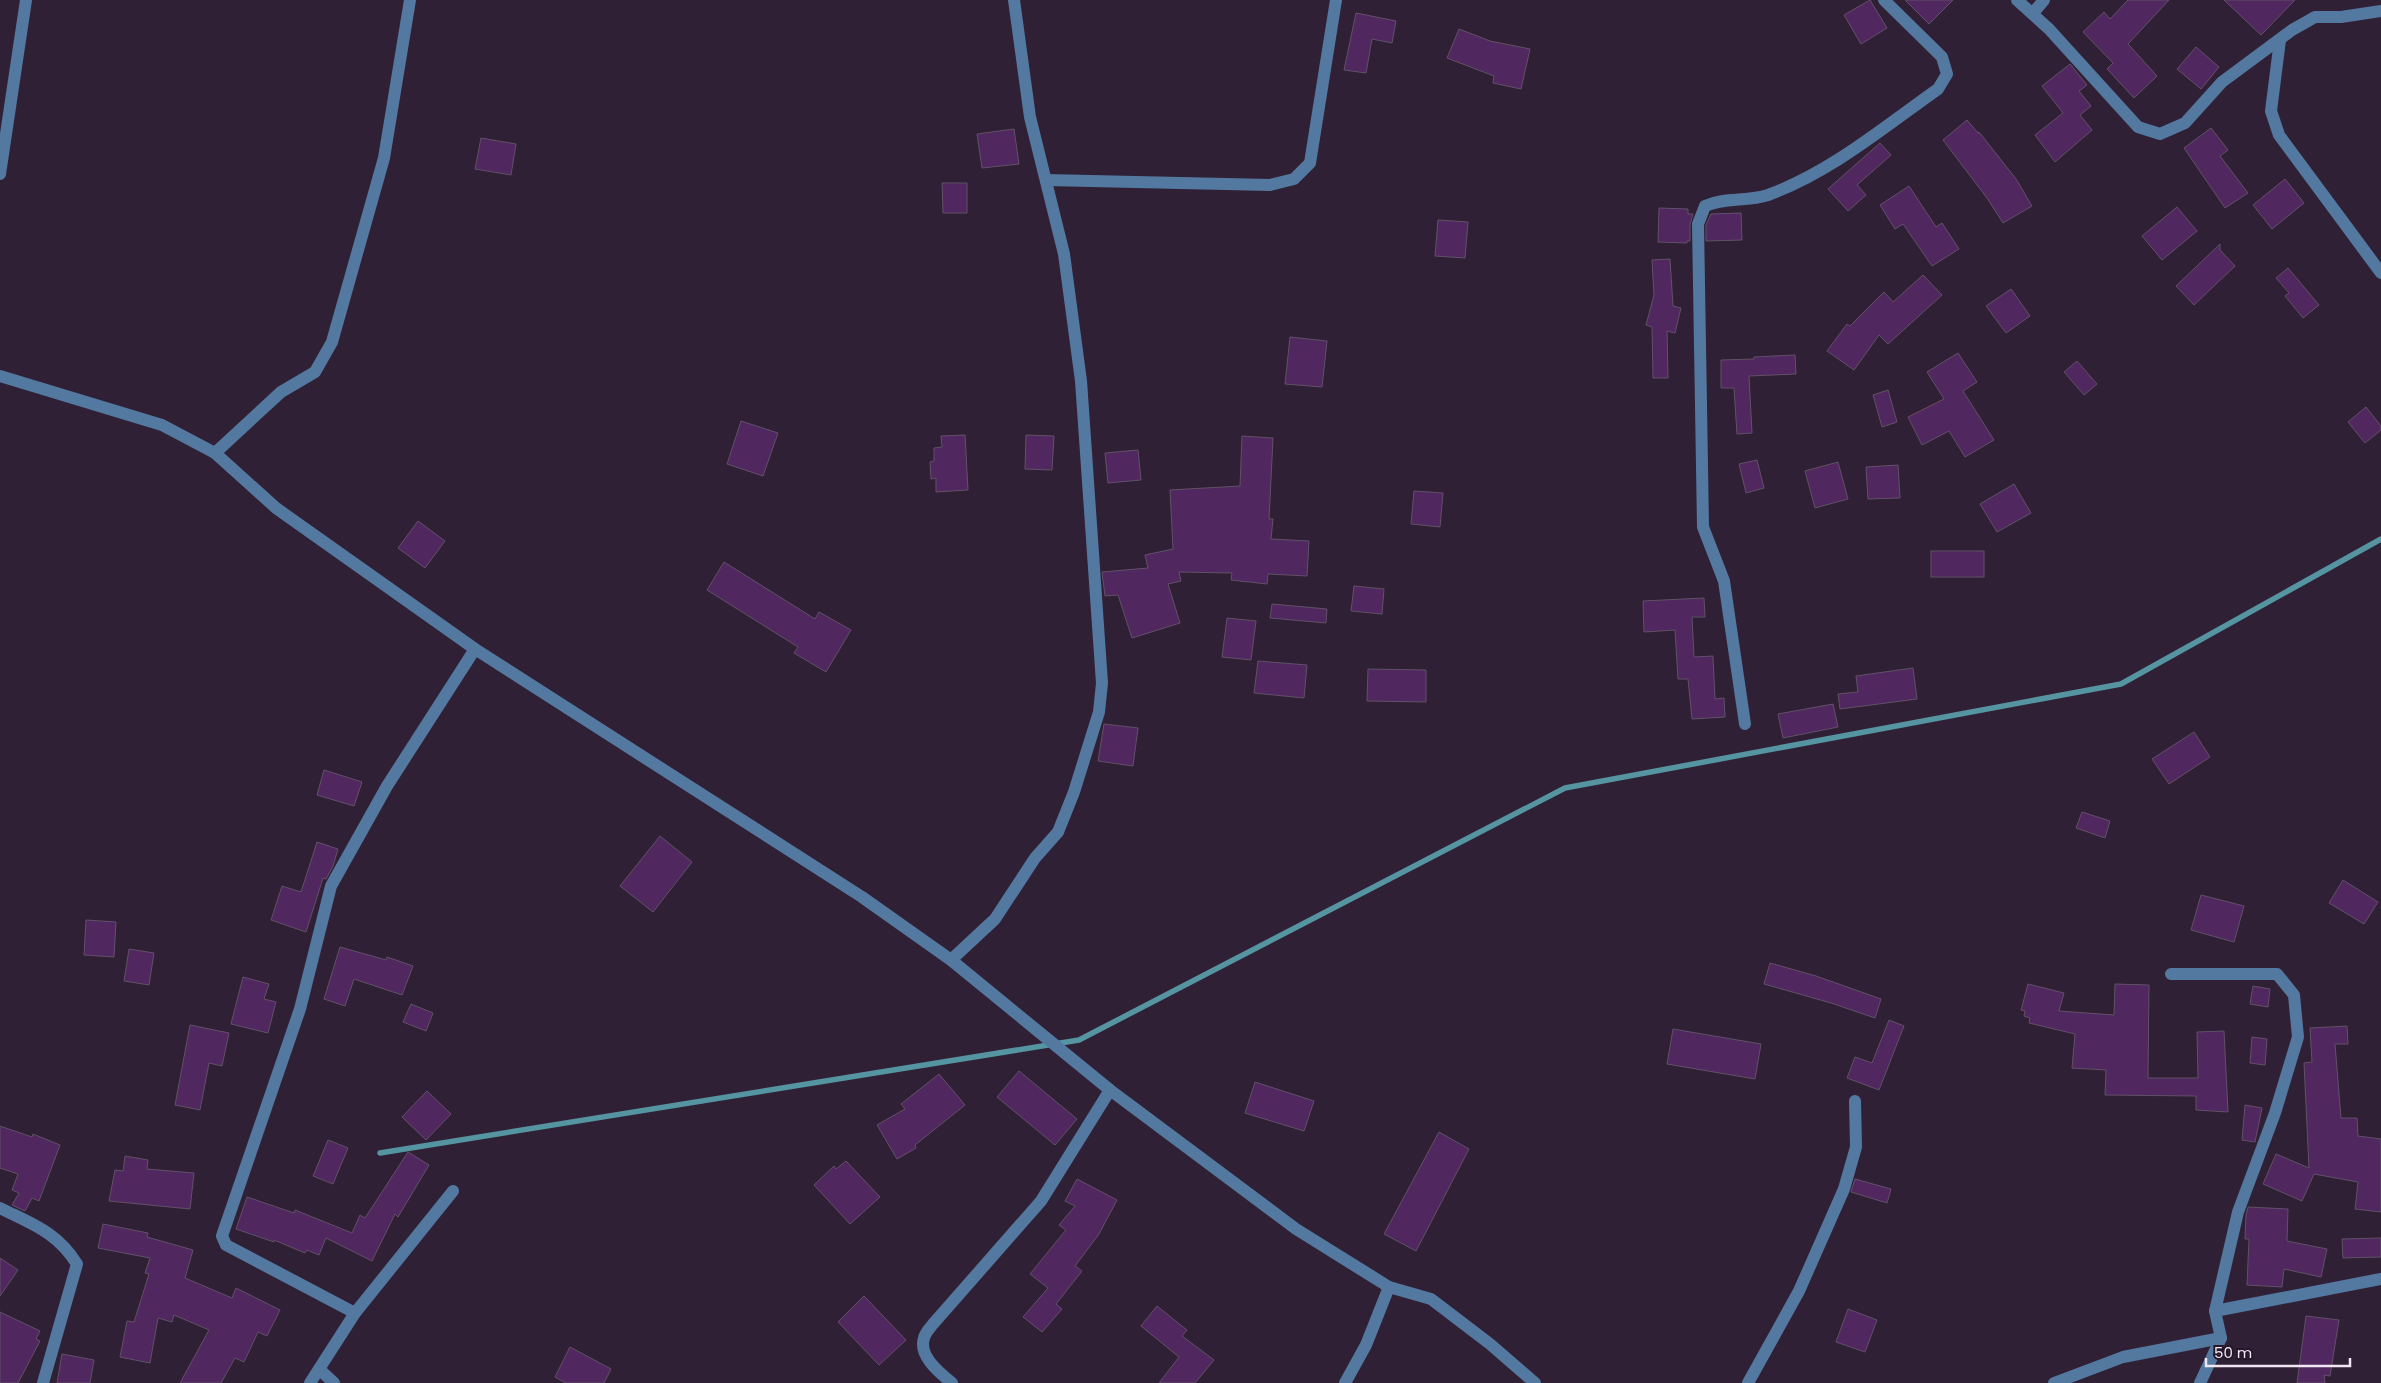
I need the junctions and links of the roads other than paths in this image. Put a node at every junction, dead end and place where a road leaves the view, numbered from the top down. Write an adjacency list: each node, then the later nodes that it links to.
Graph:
1 (26, 0): 13 (street)
2 (410, 0): 17 (street)
3 (1014, 0): 14 (street)
4 (1336, 0): 14 (street)
5 (1884, 0): 19 (street)
6 (2017, 0): 11 (street)
7 (2044, 0): 11 (street)
8 (2376, 0): 9 (street)
9 (2381, 4)
10 (2381, 11): 12 (street)
11 (2033, 13): 12 (street)
12 (2280, 40): 15 (street)
13 (0, 174)
14 (1046, 180): 21 (street)
15 (2381, 273)
16 (0, 376): 17 (street)
17 (215, 453): 18 (street)
18 (475, 650): 20 (street); 21 (street); 30 (street)
19 (1745, 724)
20 (400, 780)
21 (951, 960): 23 (street)
22 (2171, 974): 29 (street)
23 (1110, 1090): 28 (street); 36 (street)
24 (1855, 1101): 39 (street)
25 (453, 1191): 30 (street)
26 (0, 1208): 33 (street)
27 (2381, 1279): 29 (street)
28 (1389, 1287): 37 (street); 38 (street)
29 (2215, 1311): 31 (street)
30 (355, 1313): 32 (street)
31 (2221, 1338): 40 (street); 41 (street)
32 (320, 1370): 34 (street); 35 (street)
33 (43, 1383)
34 (310, 1383)
35 (334, 1383)
36 (952, 1383)
37 (1345, 1383)
38 (1535, 1383)
39 (1748, 1383)
40 (2054, 1383)
41 (2200, 1383)

